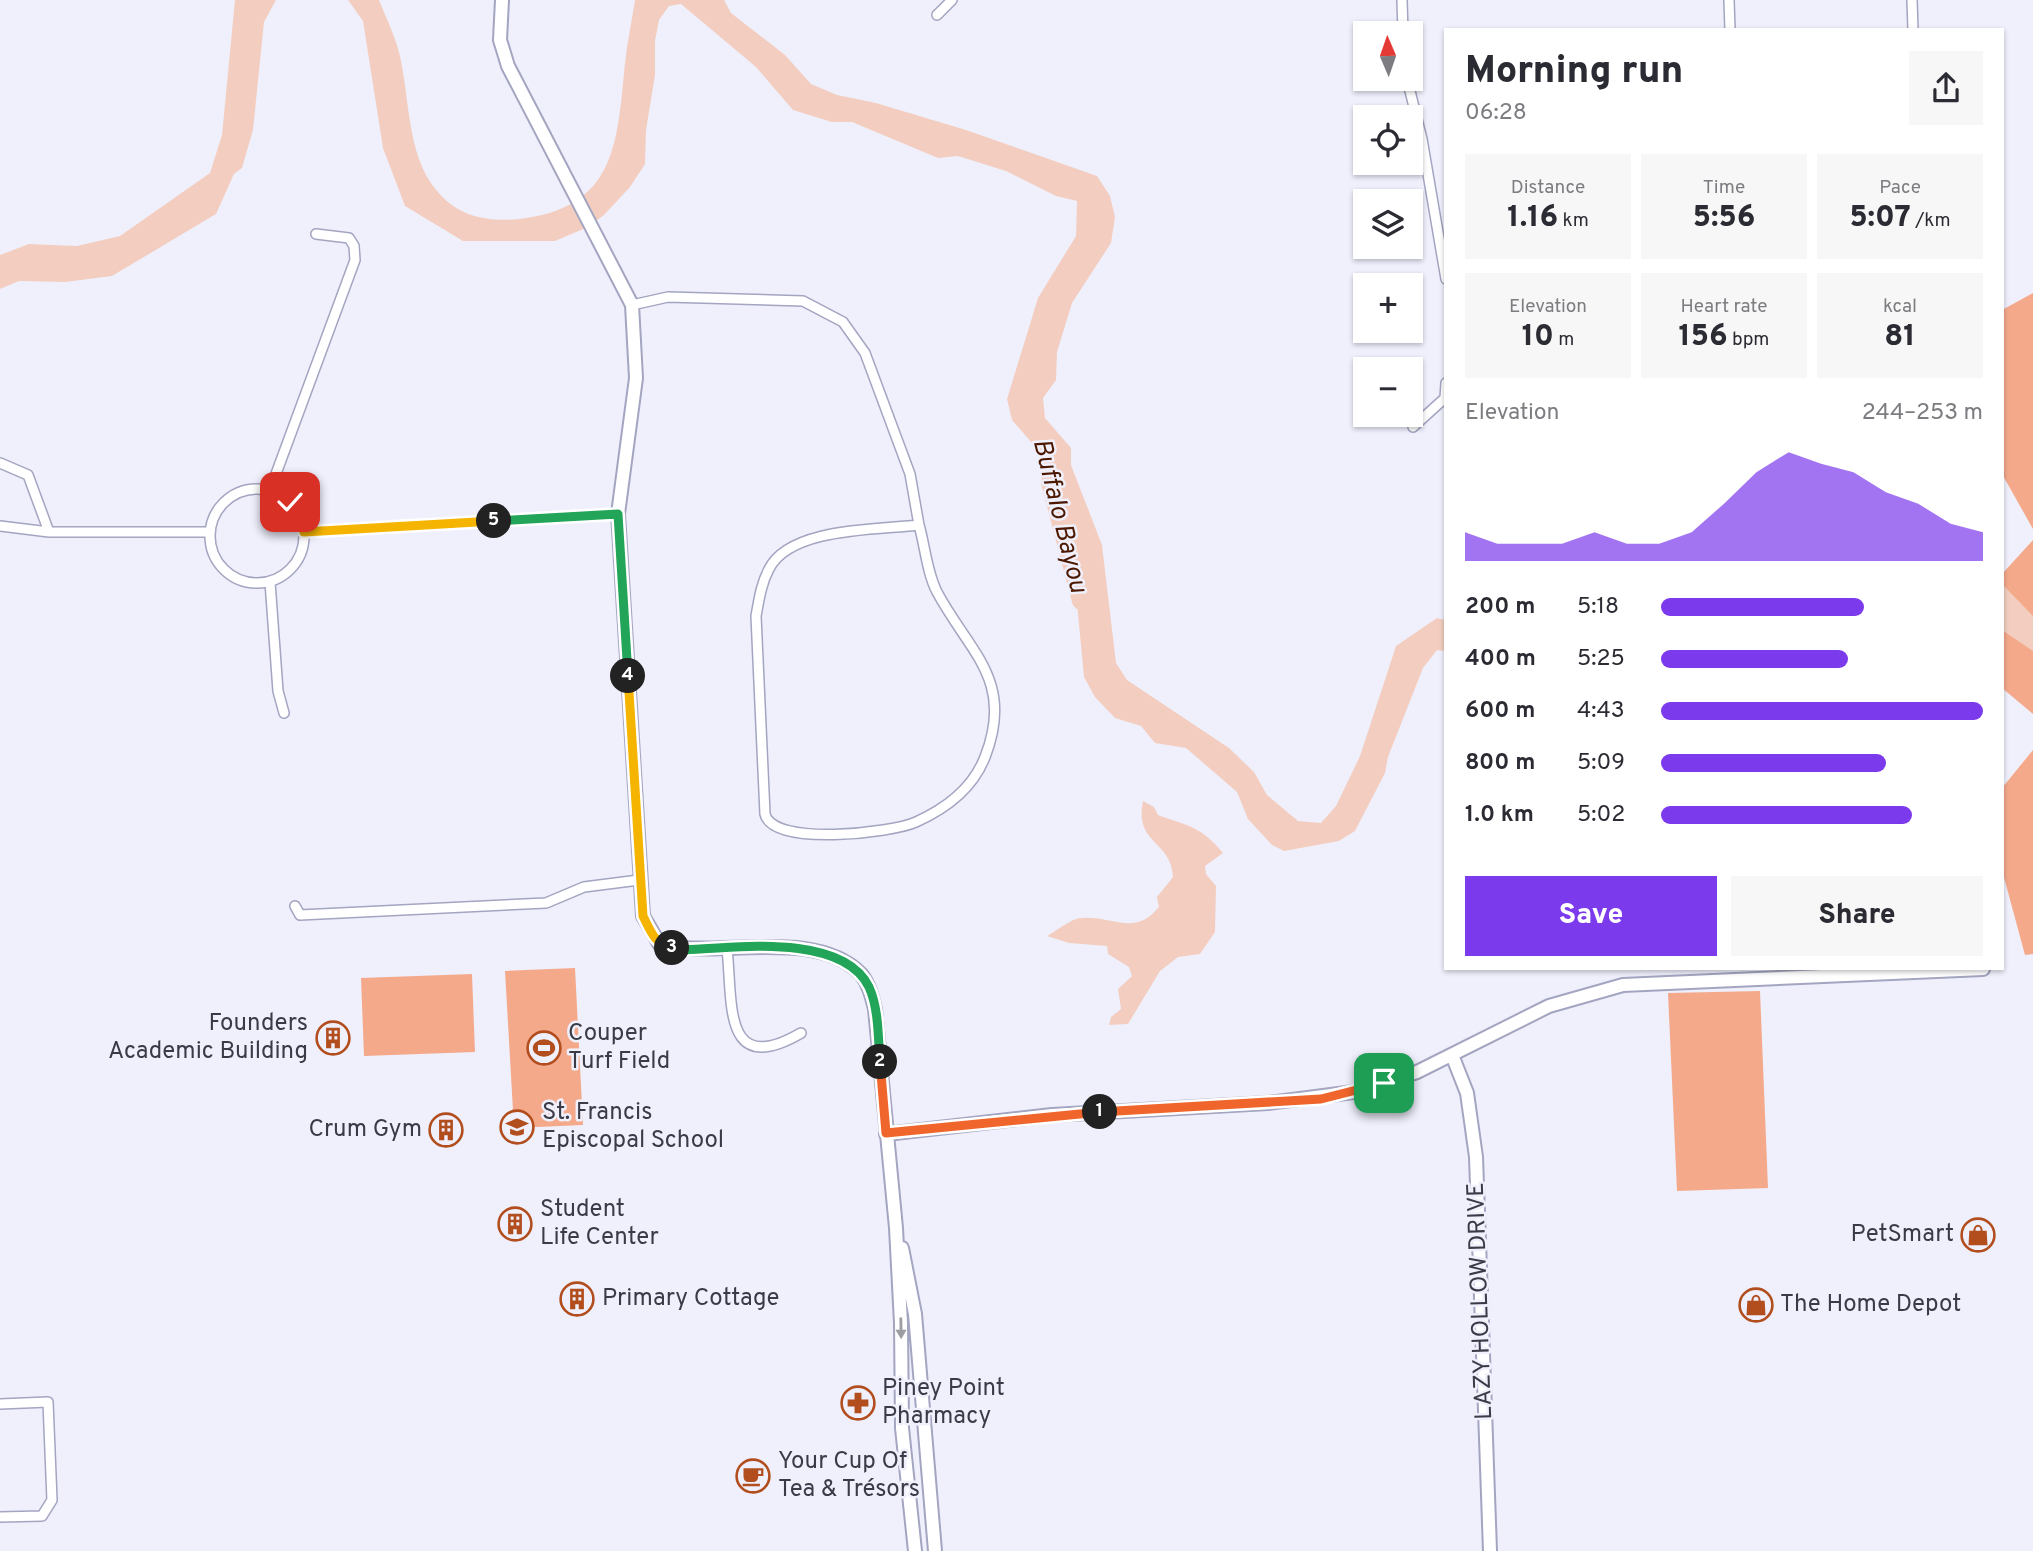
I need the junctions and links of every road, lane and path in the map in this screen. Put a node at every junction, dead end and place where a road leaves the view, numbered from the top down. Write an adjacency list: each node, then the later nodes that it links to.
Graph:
1 (502, 0): 13 (street)
2 (952, 0): 6 (street)
3 (1402, 0): 7 (street)
4 (1728, 0): 8 (street)
5 (1912, 0): 9 (street)
6 (937, 15)
7 (1403, 21)
8 (1730, 28)
9 (1913, 28)
10 (1410, 91): 12 (street)
11 (316, 234): 17 (street)
12 (1444, 267)
13 (632, 305): 18 (street); 19 (street)
14 (1444, 399): 15 (street)
15 (1423, 418)
16 (0, 463): 21 (street)
17 (270, 490): 22 (street); 23 (street)
18 (618, 514): 23 (street); 26 (street)
19 (919, 525): 19 (street)
20 (0, 526): 21 (street)
21 (48, 532): 22 (street)
22 (210, 532): 24 (street)
23 (304, 532): 24 (street)
24 (270, 582): 25 (street)
25 (284, 713)
26 (639, 880): 27 (street); 28 (street)
27 (295, 906)
28 (727, 948): 30 (street); 32 (street)
29 (1955, 970): 31 (street)
30 (801, 1033)
31 (1452, 1055): 32 (street); 38 (street, LAZY HOLLOW DRIVE)
32 (886, 1133): 33 (street)
33 (895, 1228): 36 (street, one-way to 36); 37 (street)
34 (0, 1404): 35 (street)
35 (0, 1517)
36 (915, 1551)
37 (935, 1551)
38 (1490, 1551)

